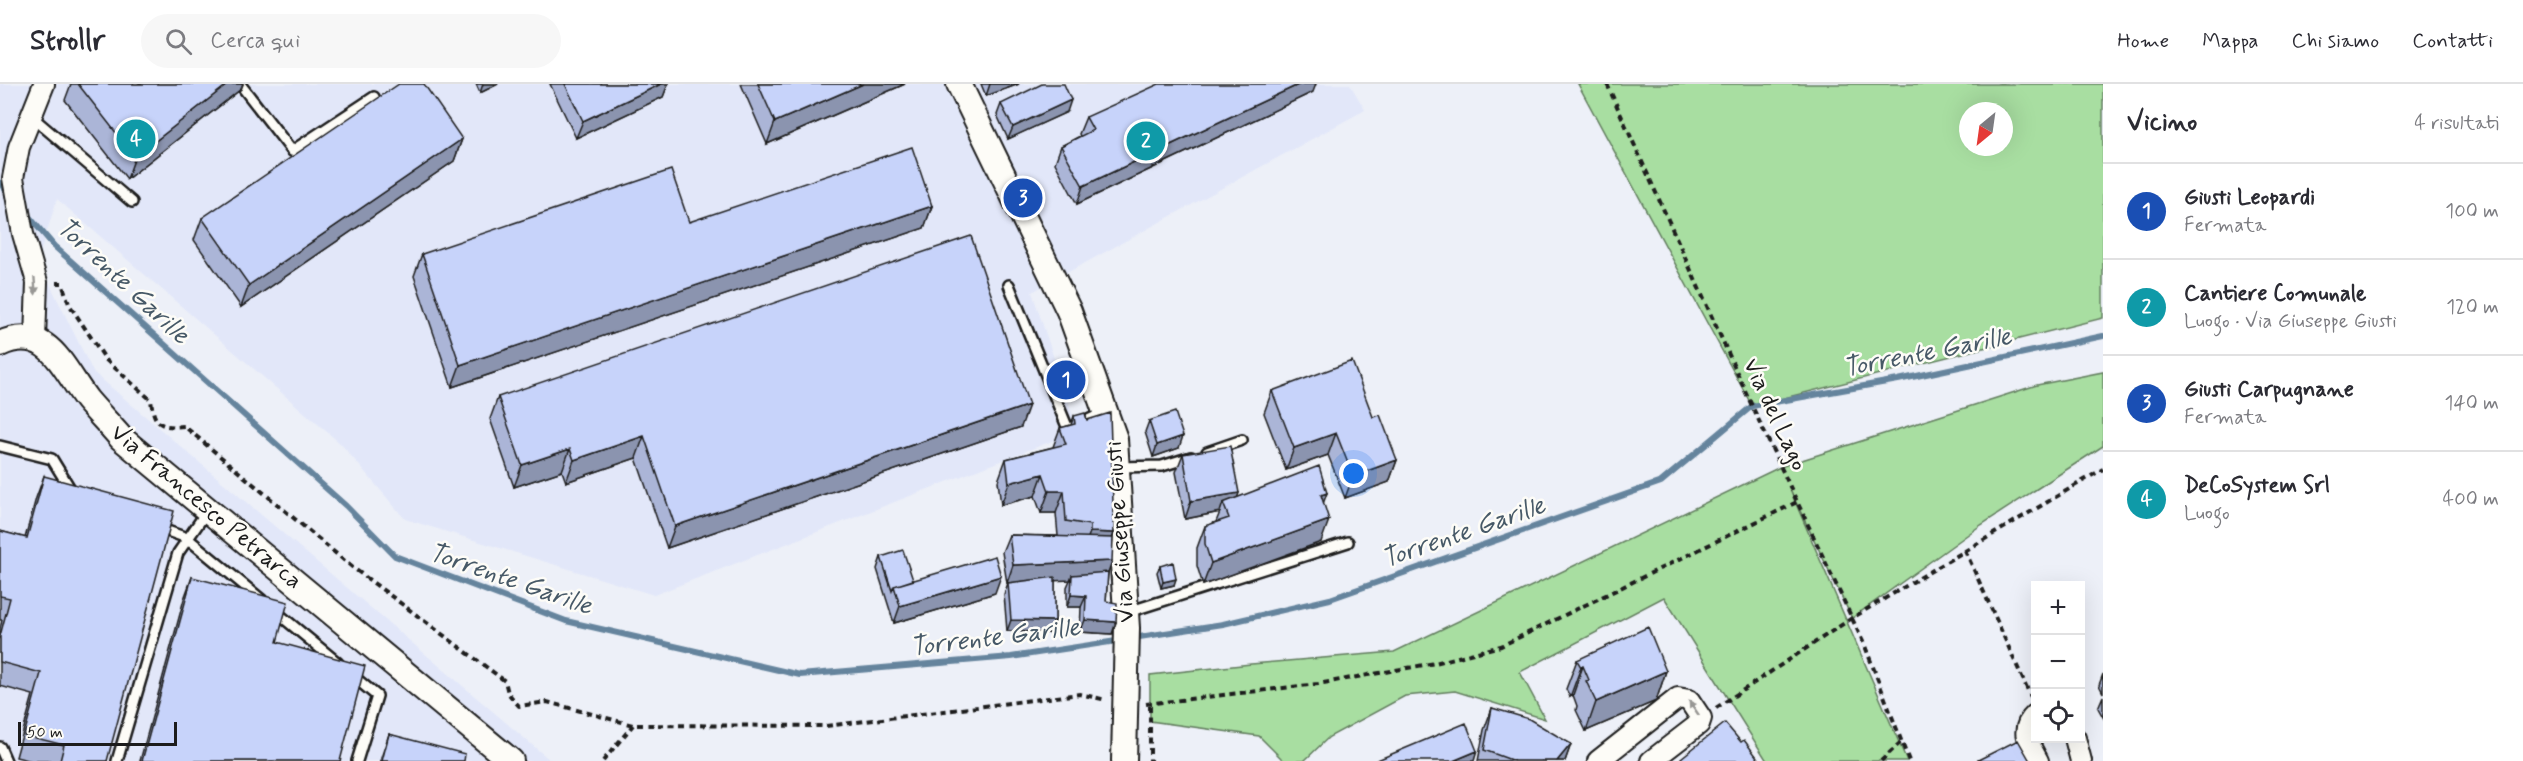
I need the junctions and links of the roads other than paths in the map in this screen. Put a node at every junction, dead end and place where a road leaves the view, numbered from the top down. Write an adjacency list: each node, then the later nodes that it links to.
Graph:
1 (44, 84): 5 (street)
2 (240, 84): 4 (lane)
3 (958, 84): 10 (street, Via Giuseppe Giusti)
4 (374, 97)
5 (31, 116): 6 (lane); 8 (street, one-way to 8)
6 (132, 202)
7 (1009, 285): 10 (lane)
8 (35, 339): 9 (street); 15 (street, Via Francesco Petrarca)
9 (0, 345)
10 (1106, 412): 13 (street, Via Giuseppe Giusti)
11 (1242, 440): 13 (lane)
12 (0, 446): 14 (lane)
13 (1117, 467): 19 (street, Via Giuseppe Giusti)
14 (76, 498)
15 (207, 511): 17 (lane); 26 (street, Via Francesco Petrarca)
16 (154, 526): 17 (lane)
17 (187, 538): 24 (lane); 25 (lane)
18 (1348, 542): 19 (lane)
19 (1126, 620): 27 (street, Via Giuseppe Giusti)
20 (2031, 721): 30 (street)
21 (2076, 743): 31 (street)
22 (0, 747): 23 (lane)
23 (6, 761)
24 (117, 761)
25 (357, 761)
26 (511, 761)
27 (1125, 761)
28 (1598, 761): 29 (street, one-way to 28)
29 (1651, 761)
30 (2038, 761)
31 (2081, 761)

